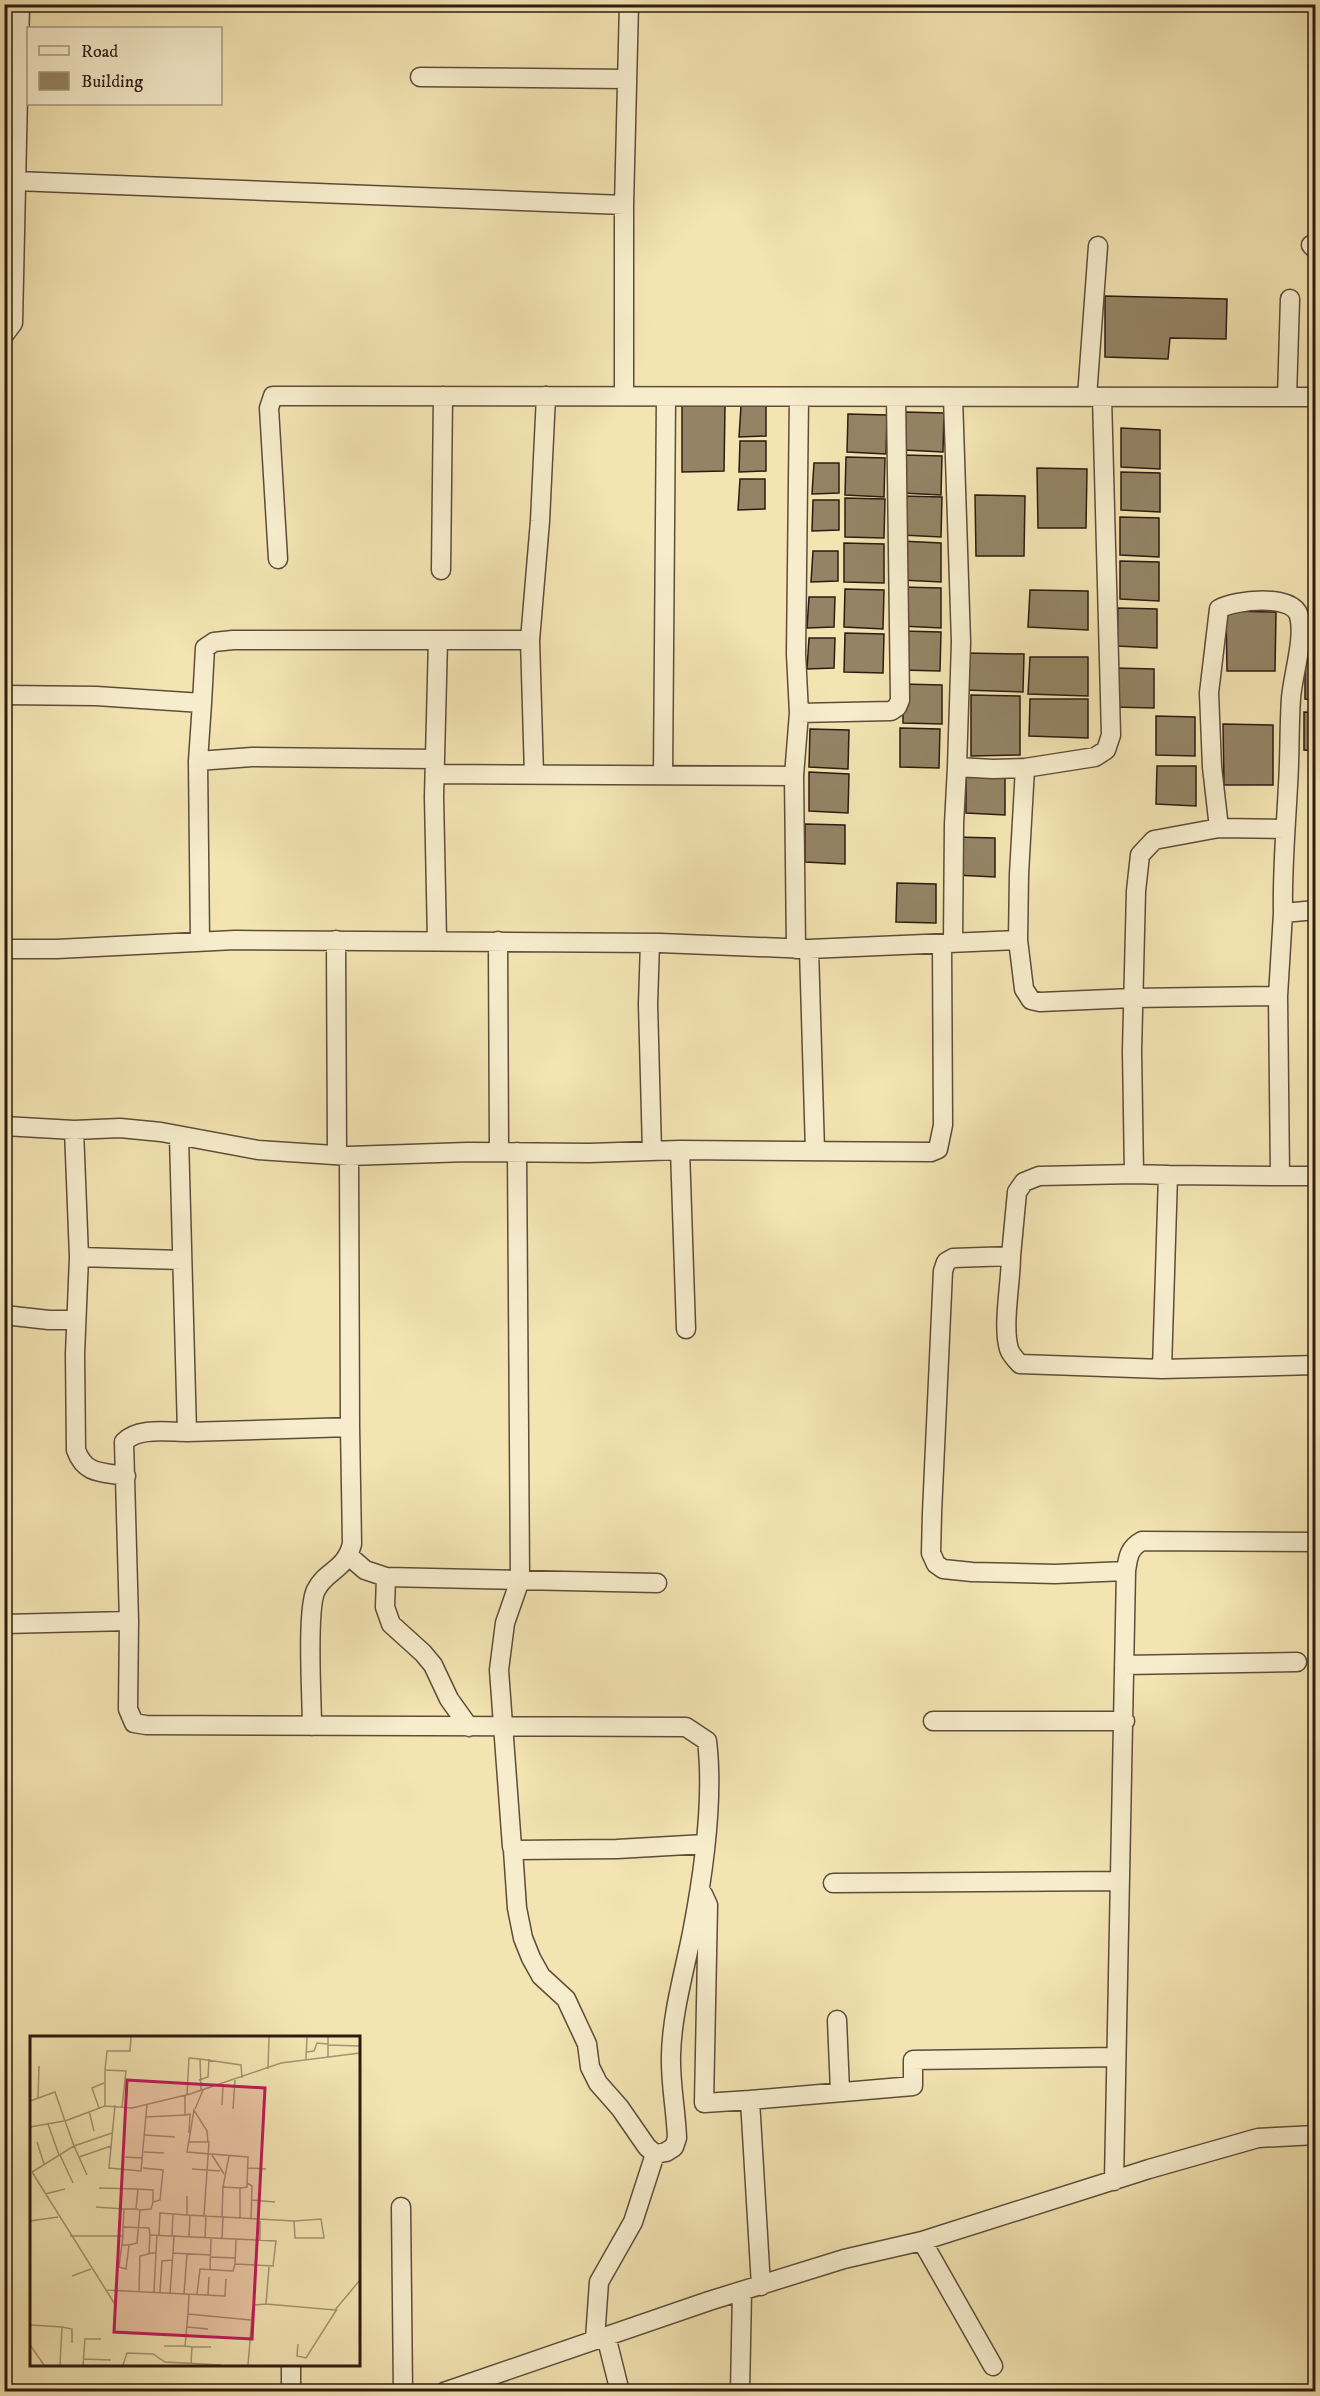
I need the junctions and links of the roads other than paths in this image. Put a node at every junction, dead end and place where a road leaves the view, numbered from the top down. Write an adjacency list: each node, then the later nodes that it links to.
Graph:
1 (20, 4): 5 (street)
2 (629, 4): 4 (street)
3 (420, 77): 4 (street)
4 (627, 79): 6 (street)
5 (16, 181): 6 (street); 9 (street)
6 (624, 205): 12 (street)
7 (1098, 246): 17 (street)
8 (1290, 299): 18 (street)
9 (4, 335)
10 (443, 396): 11 (street); 20 (street); 21 (street)
11 (546, 396): 12 (street); 23 (street)
12 (624, 396): 13 (street)
13 (666, 397): 14 (street); 32 (street)
14 (799, 397): 15 (street); 26 (street)
15 (896, 397): 16 (street); 26 (street)
16 (953, 397): 17 (street); 29 (street)
17 (1094, 397): 18 (street); 30 (street)
18 (1287, 397): 19 (street)
19 (1316, 397)
20 (278, 559)
21 (441, 570)
22 (438, 640): 23 (street); 25 (street); 28 (street)
23 (530, 640): 31 (street)
24 (4, 694): 25 (street)
25 (202, 703): 27 (street)
26 (799, 713): 33 (street)
27 (198, 761): 28 (street); 42 (street)
28 (435, 766): 31 (street); 39 (street)
29 (957, 767): 30 (street); 44 (street)
30 (1025, 768): 40 (street)
31 (534, 774): 32 (street)
32 (663, 775): 33 (street)
33 (794, 776): 46 (street)
34 (1219, 828): 35 (street); 35 (street); 48 (street)
35 (1285, 829): 37 (street)
36 (1316, 910): 37 (street)
37 (1283, 913): 47 (street)
38 (336, 940): 39 (street); 42 (street); 56 (street)
39 (437, 940): 41 (street)
40 (1018, 940): 44 (street); 48 (street)
41 (498, 941): 43 (street); 55 (street)
42 (200, 942): 45 (street)
43 (650, 943): 46 (street); 53 (street)
44 (947, 944): 46 (street); 54 (street)
45 (4, 949)
46 (802, 949): 54 (street)
47 (1278, 996): 48 (street); 59 (street)
48 (1133, 998): 57 (street)
49 (4, 1126): 50 (street)
50 (74, 1130): 51 (street); 62 (street)
51 (179, 1137): 56 (street); 63 (street)
52 (680, 1150): 53 (street); 54 (street); 66 (street)
53 (652, 1151): 55 (street)
54 (815, 1151)
55 (508, 1152): 56 (street); 76 (street)
56 (343, 1155): 69 (street)
57 (1134, 1174): 58 (street); 61 (street)
58 (1168, 1175): 59 (street); 68 (street)
59 (1280, 1176): 60 (street)
60 (1316, 1176)
61 (1011, 1256): 68 (street); 74 (street)
62 (79, 1257): 63 (street); 65 (street)
63 (181, 1260): 70 (street)
64 (4, 1315): 65 (street)
65 (76, 1320): 71 (street)
66 (686, 1329)
67 (1316, 1365): 68 (street)
68 (1162, 1369)
69 (350, 1427): 70 (street); 73 (street)
70 (187, 1432): 71 (street)
71 (126, 1476): 78 (street)
72 (1316, 1542): 74 (street)
73 (349, 1556): 75 (street); 84 (street)
74 (1126, 1571): 81 (street)
75 (386, 1577): 76 (street); 85 (street)
76 (520, 1580): 77 (street); 86 (street)
77 (657, 1583)
78 (129, 1621): 79 (street); 84 (street)
79 (4, 1624)
80 (1297, 1662): 81 (street)
81 (1124, 1665): 83 (street)
82 (933, 1721): 83 (street)
83 (1125, 1721): 89 (street)
84 (312, 1726): 85 (street)
85 (469, 1727): 86 (street)
86 (504, 1727): 87 (street); 88 (street)
87 (705, 1844): 88 (street); 91 (street)
88 (513, 1850): 97 (street)
89 (1119, 1881): 90 (street); 93 (street)
90 (833, 1883)
91 (699, 1884): 95 (street); 97 (street)
92 (837, 2020): 94 (street)
93 (1116, 2057): 94 (street); 98 (street)
94 (840, 2091): 95 (street)
95 (750, 2100): 101 (street)
96 (1316, 2135): 98 (street)
97 (655, 2154): 103 (street)
98 (1114, 2181): 100 (street)
99 (401, 2207): 107 (street)
100 (922, 2241): 101 (street); 105 (street)
101 (760, 2286): 102 (street)
102 (742, 2292): 103 (street); 110 (street)
103 (601, 2338): 108 (street); 109 (street)
104 (291, 2366): 106 (street)
105 (993, 2366)
106 (291, 2391)
107 (403, 2391)
108 (444, 2391)
109 (620, 2391)
110 (740, 2391)

